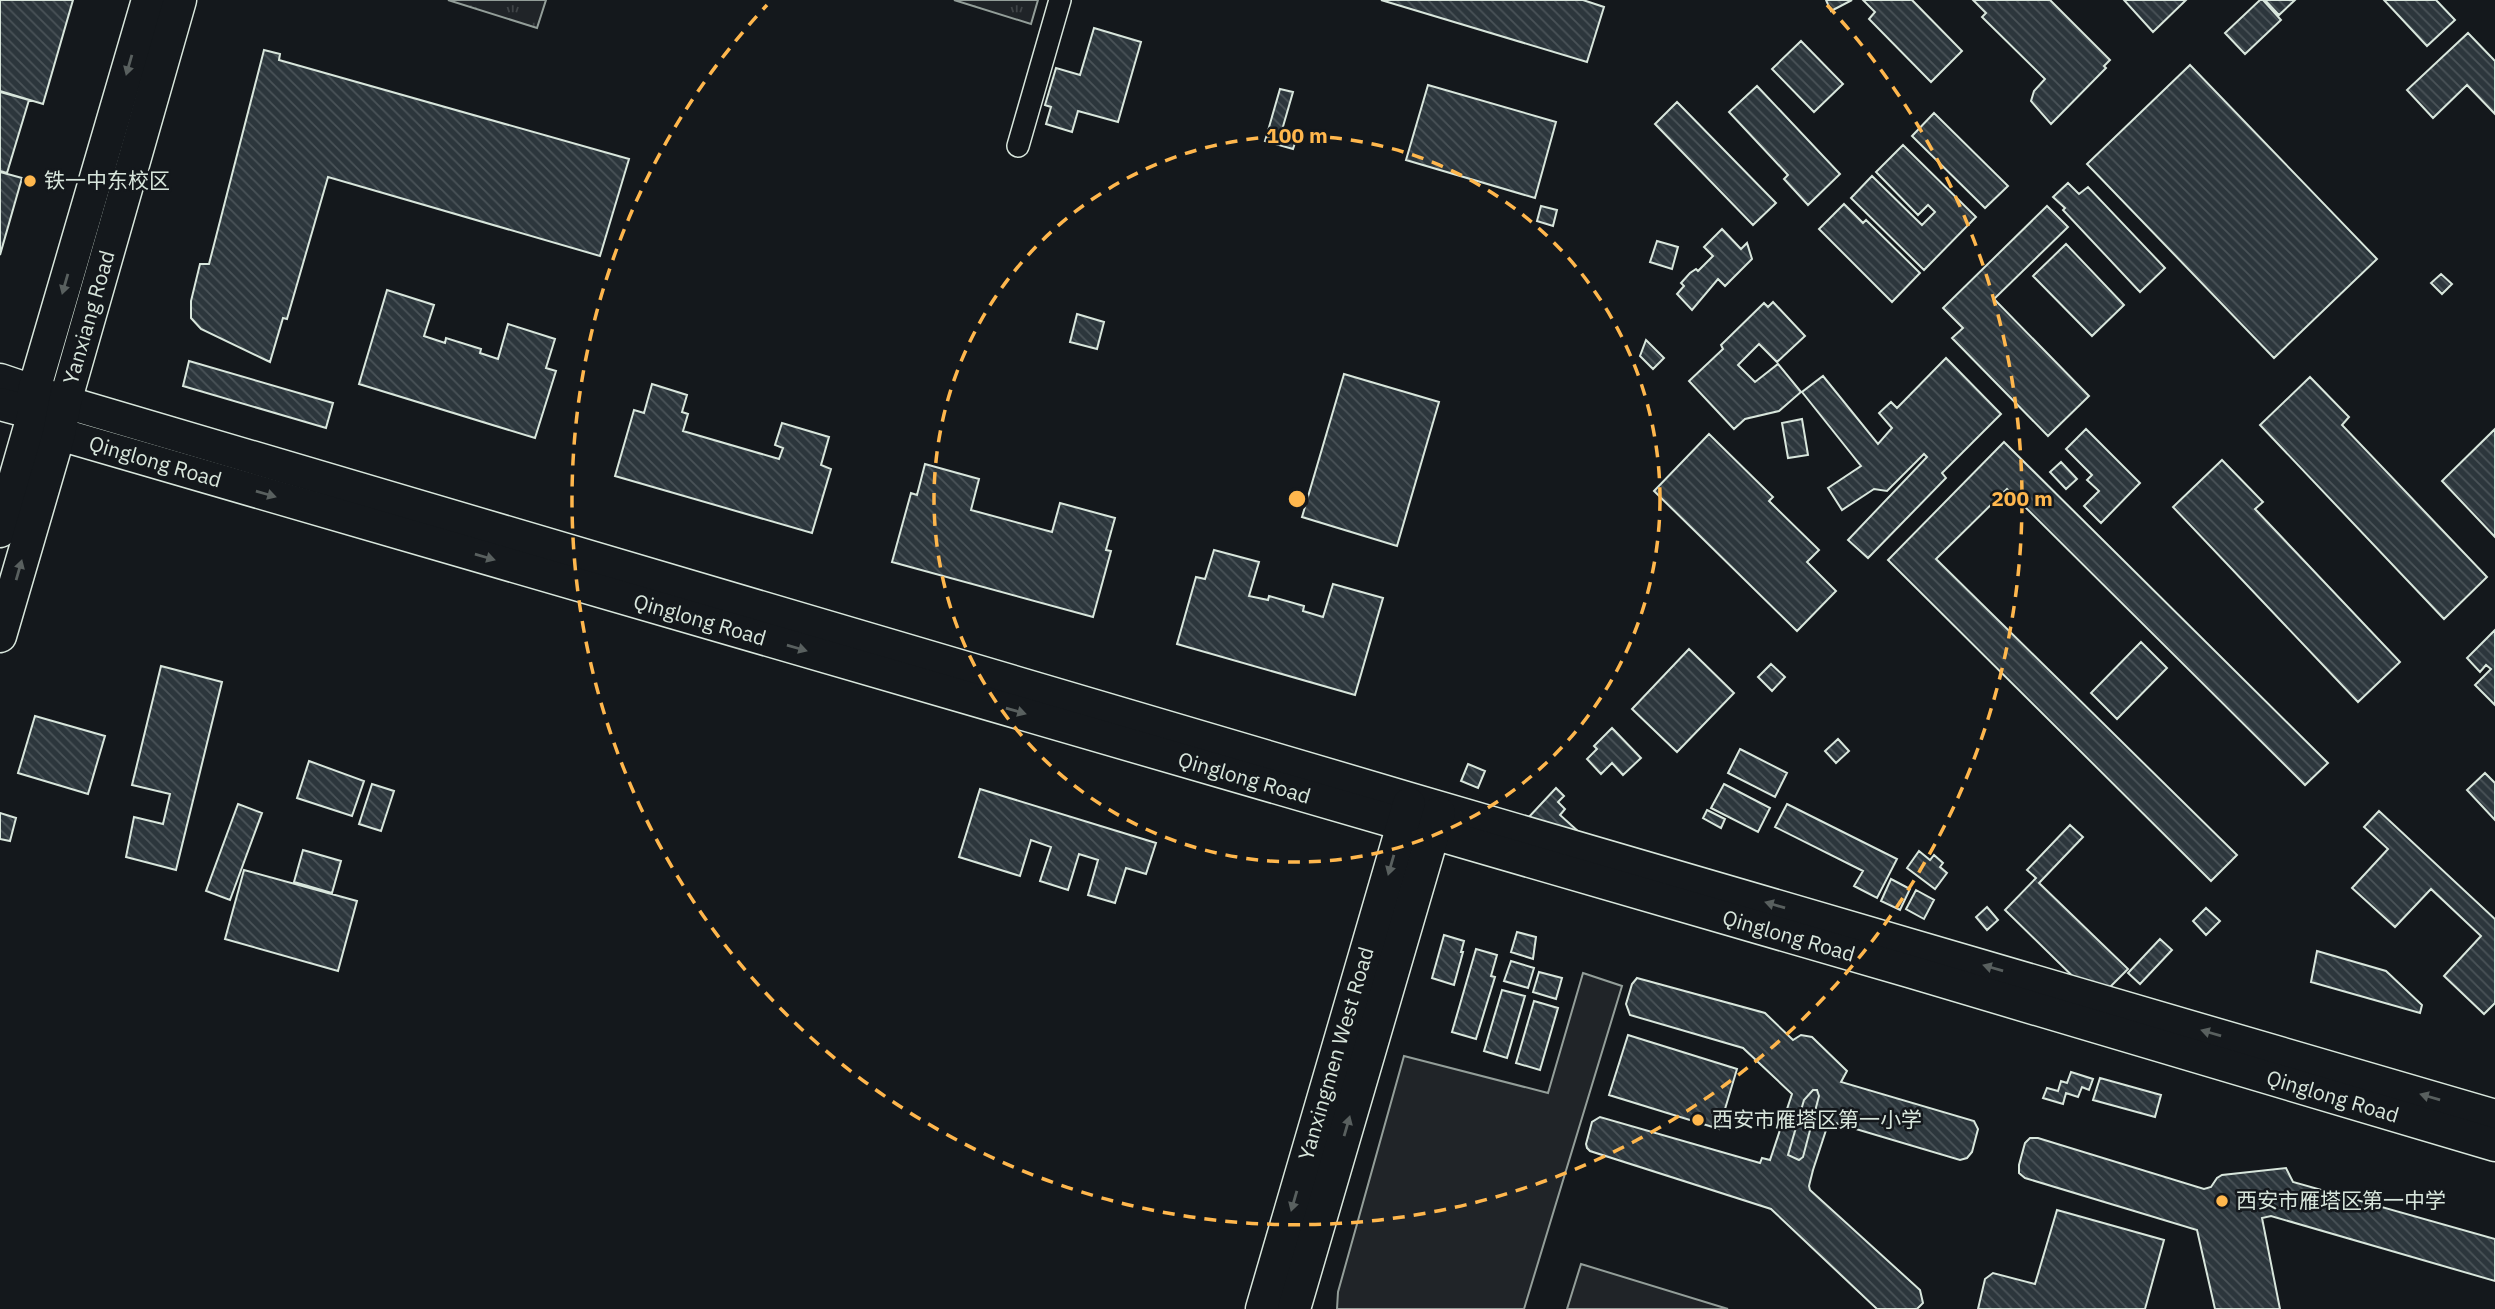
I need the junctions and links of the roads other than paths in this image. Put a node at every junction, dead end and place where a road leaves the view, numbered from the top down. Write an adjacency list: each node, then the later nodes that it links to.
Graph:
1 (1060, 0): 4 (street)
2 (147, 1): 6 (street, Yanxiang Road, one-way to 6)
3 (180, 5): 7 (street, Yanxiang Road)
4 (1018, 146)
5 (0, 380): 6 (street, Qinglong Road)
6 (34, 402): 7 (street, Qinglong Road); 8 (street, Qinglong Road); 9 (street, Qinglong Road); 10 (street, Yanxiang Road)
7 (65, 402): 9 (street, Yanxiang Road); 12 (street, Qinglong Road)
8 (0, 404)
9 (59, 434): 11 (street, Yanxiang Road, one-way to 9); 12 (street, Qinglong Road, one-way to 12)
10 (0, 531)
11 (0, 636)
12 (1407, 811): 13 (street, Qinglong Road); 16 (street, Yanxingmen West Road, one-way to 16)
13 (1437, 820): 14 (street, Qinglong Road, one-way to 13); 15 (street, Qinglong Road); 17 (street, Yanxingmen West Road, one-way to 13)
14 (2495, 1116)
15 (2495, 1145)
16 (1262, 1309)
17 (1294, 1309)

